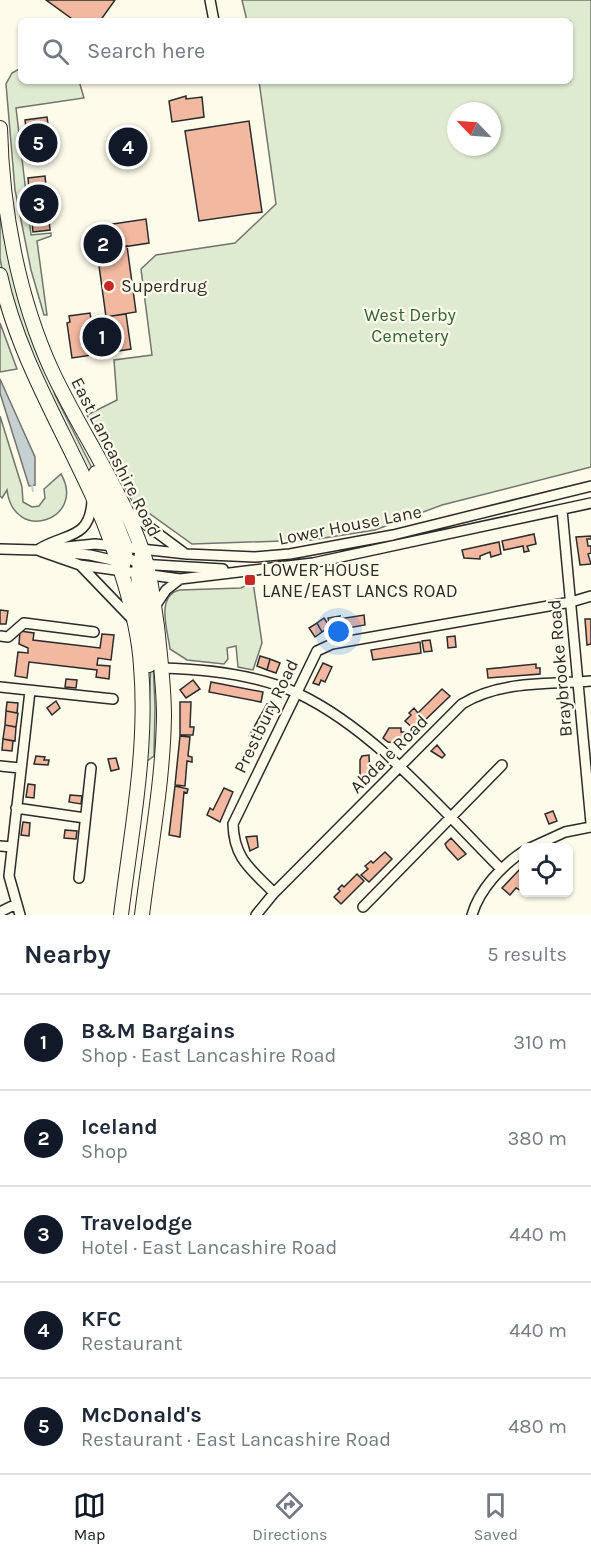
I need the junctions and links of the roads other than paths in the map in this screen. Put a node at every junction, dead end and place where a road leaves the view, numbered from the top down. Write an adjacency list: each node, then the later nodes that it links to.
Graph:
1 (210, 0): 2 (street)
2 (213, 18)
3 (0, 128): 5 (highway, East Lancashire Road)
4 (0, 275): 7 (highway, East Lancashire Road)
5 (52, 370): 9 (highway, East Lancashire Road); 15 (highway)
6 (591, 486): 14 (street, Lower House Lane)
7 (93, 496): 11 (highway, East Lancashire Road); 13 (street)
8 (591, 502): 10 (street, Lower House Lane)
9 (123, 507): 14 (street); 17 (highway, East Lancashire Road)
10 (562, 510): 18 (street, Lower House Lane); 21 (street, Braybrooke Road)
11 (111, 545): 13 (street); 15 (highway, East Lancashire Road)
12 (0, 549): 13 (street)
13 (37, 550): 15 (street); 16 (street)
14 (187, 554): 17 (street, Lower House Lane)
15 (123, 560): 16 (street); 17 (street, Lower House Lane); 17 (street, Lower House Lane); 23 (highway, East Lancashire Road)
16 (80, 565): 23 (street)
17 (142, 566): 18 (street); 19 (street, Lower House Lane); 22 (highway, East Lancashire Road); 33 (highway)
18 (253, 571): 19 (street, Lower House Lane)
19 (180, 579): 22 (street)
20 (591, 596): 21 (street, Prestbury Road)
21 (571, 602): 28 (street, Braybrooke Road); 31 (street, Prestbury Road)
22 (154, 608): 26 (highway, East Lancashire Road)
23 (132, 619): 33 (highway, East Lancashire Road)
24 (94, 632): 25 (street)
25 (0, 636)
26 (162, 668): 31 (street); 56 (highway, East Lancashire Road)
27 (591, 681): 28 (street, Abdale Road)
28 (579, 682): 38 (street, Abdale Road); 42 (street, Braybrooke Road)
29 (0, 687): 30 (street)
30 (30, 691): 32 (street); 36 (street)
31 (295, 692): 38 (street); 50 (street, Prestbury Road)
32 (113, 699)
33 (142, 706): 55 (highway, East Lancashire Road)
34 (502, 765): 41 (street)
35 (0, 766): 36 (street)
36 (20, 768): 39 (street)
37 (91, 768): 40 (street)
38 (398, 768): 41 (street); 50 (street, Abdale Road)
39 (16, 808): 40 (street); 46 (street)
40 (85, 818): 49 (street)
41 (451, 819): 48 (street); 52 (street)
42 (591, 823)
43 (591, 827): 44 (street)
44 (541, 843)
45 (0, 846): 46 (street)
46 (12, 847): 51 (street)
47 (519, 855): 48 (street)
48 (501, 869): 58 (street)
49 (79, 878)
50 (274, 893): 57 (street, Abdale Road)
51 (16, 904): 53 (street); 54 (street)
52 (363, 907)
53 (0, 912)
54 (20, 915)
55 (121, 915)
56 (142, 915)
57 (256, 915)
58 (472, 915)

